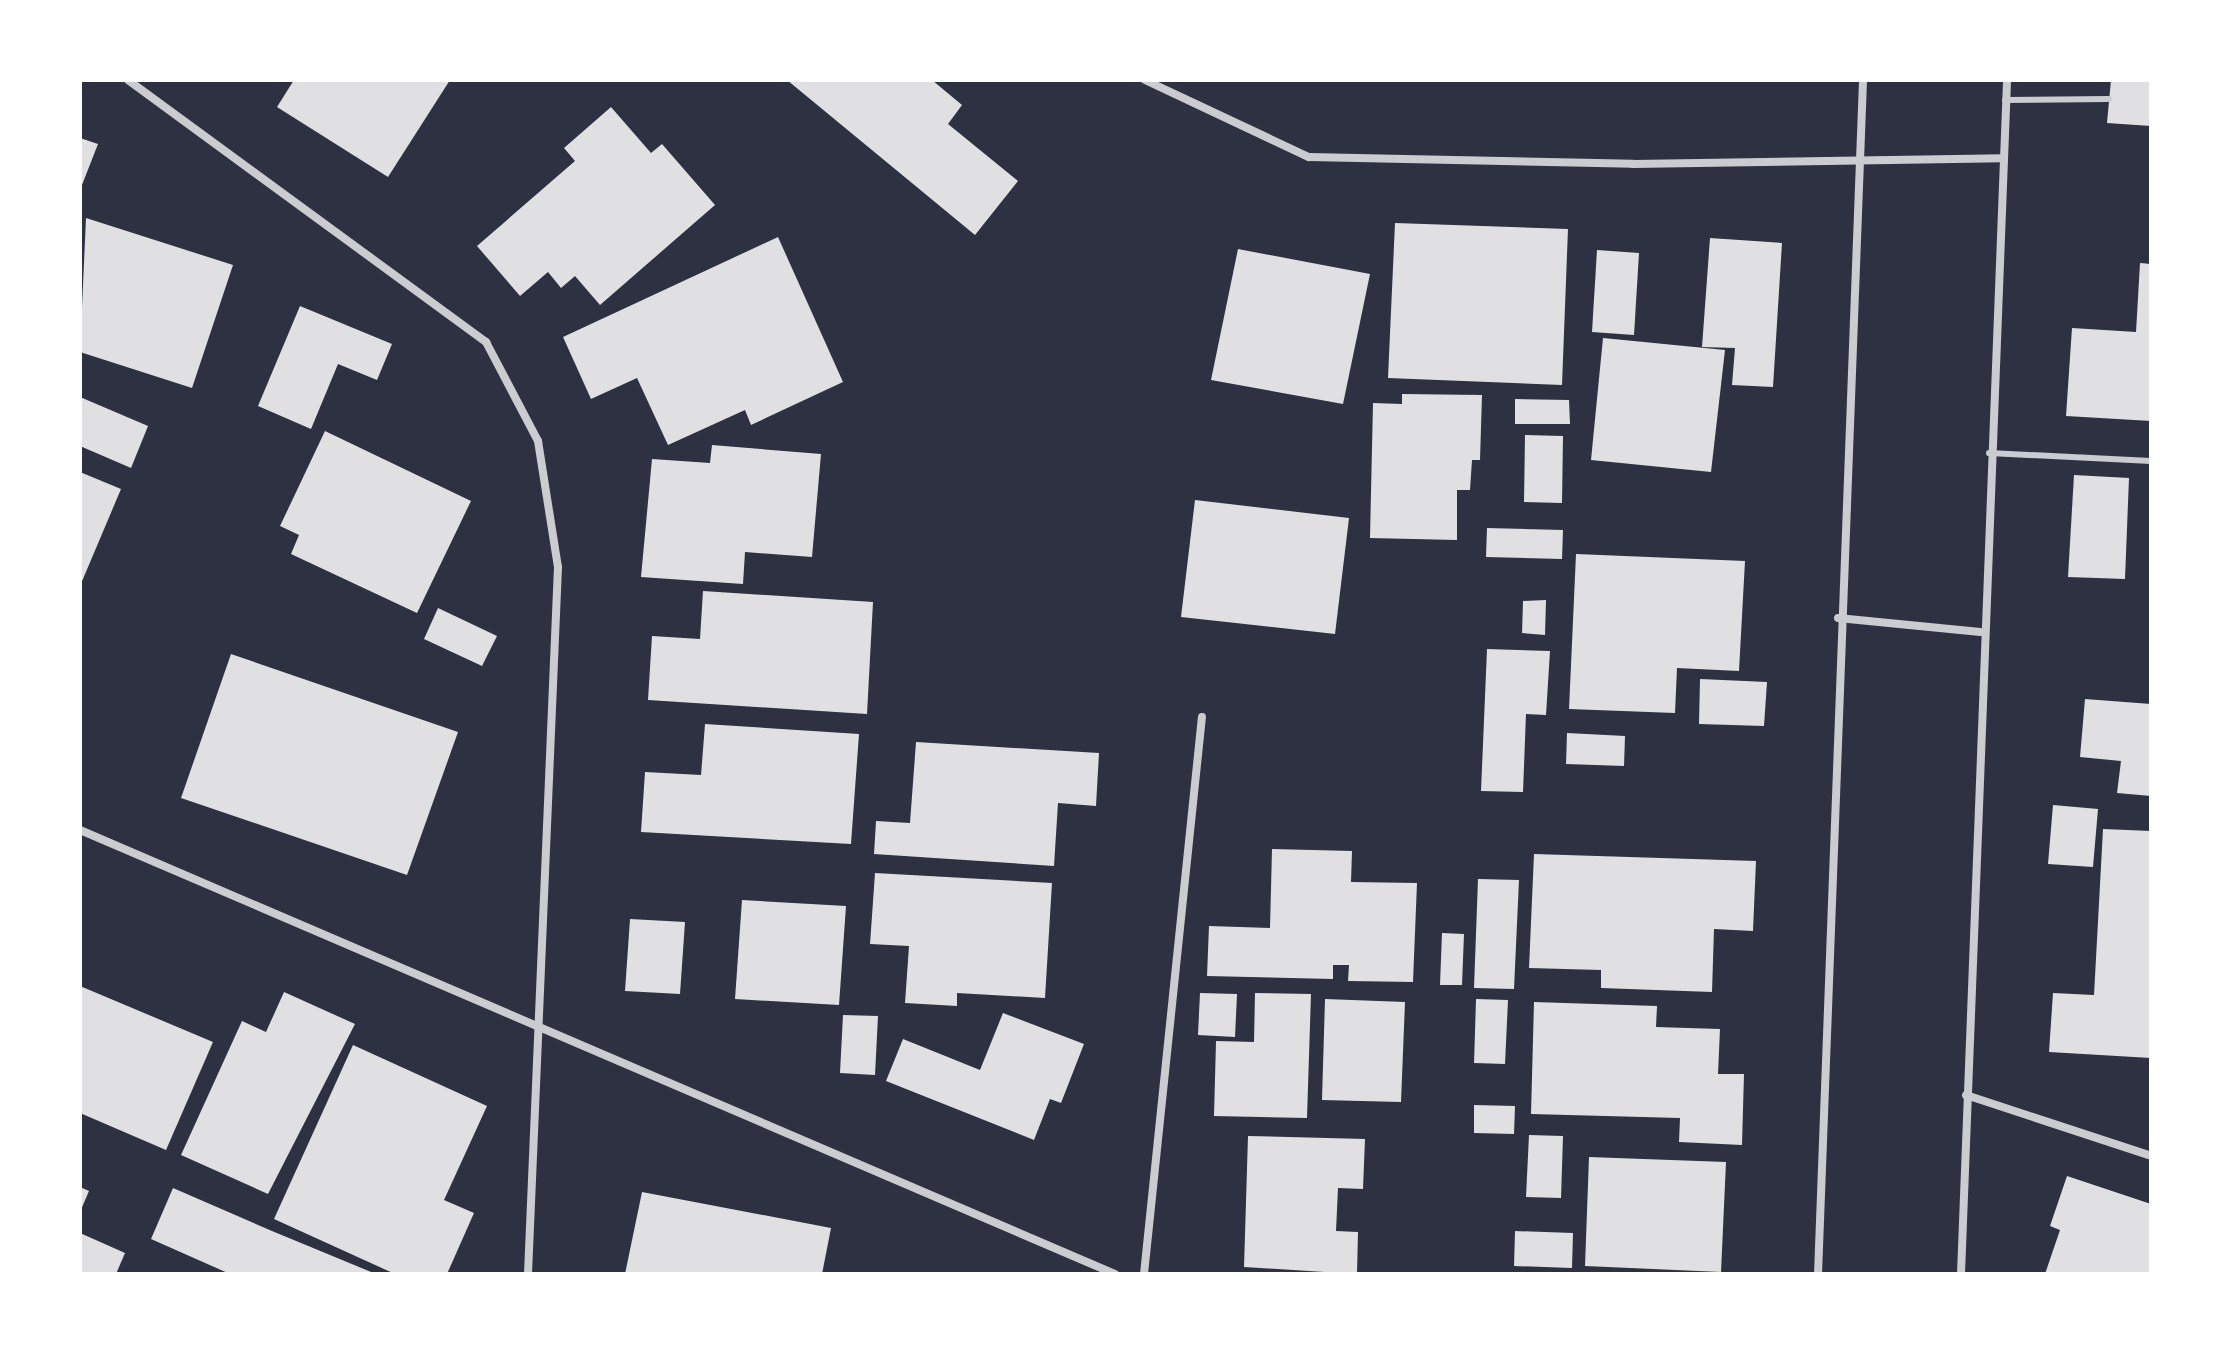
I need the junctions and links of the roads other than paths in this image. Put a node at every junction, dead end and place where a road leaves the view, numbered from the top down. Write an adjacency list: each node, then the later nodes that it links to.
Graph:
1 (128, 80): 15 (street)
2 (1145, 80): 8 (street)
3 (1863, 80): 8 (street)
4 (2007, 80): 6 (street)
5 (2109, 99): 6 (lane)
6 (2005, 100): 7 (street)
7 (2002, 158): 8 (street); 9 (street)
8 (1861, 161): 11 (street)
9 (1989, 453): 10 (lane); 12 (street)
10 (2151, 461)
11 (1838, 618): 12 (street); 21 (street)
12 (1980, 632): 16 (street)
13 (1202, 717): 20 (street)
14 (80, 830): 15 (street)
15 (540, 1025): 18 (street); 19 (street)
16 (1966, 1095): 17 (street); 22 (street)
17 (2151, 1156)
18 (528, 1274)
19 (1115, 1274)
20 (1144, 1274)
21 (1818, 1274)
22 (1961, 1274)

